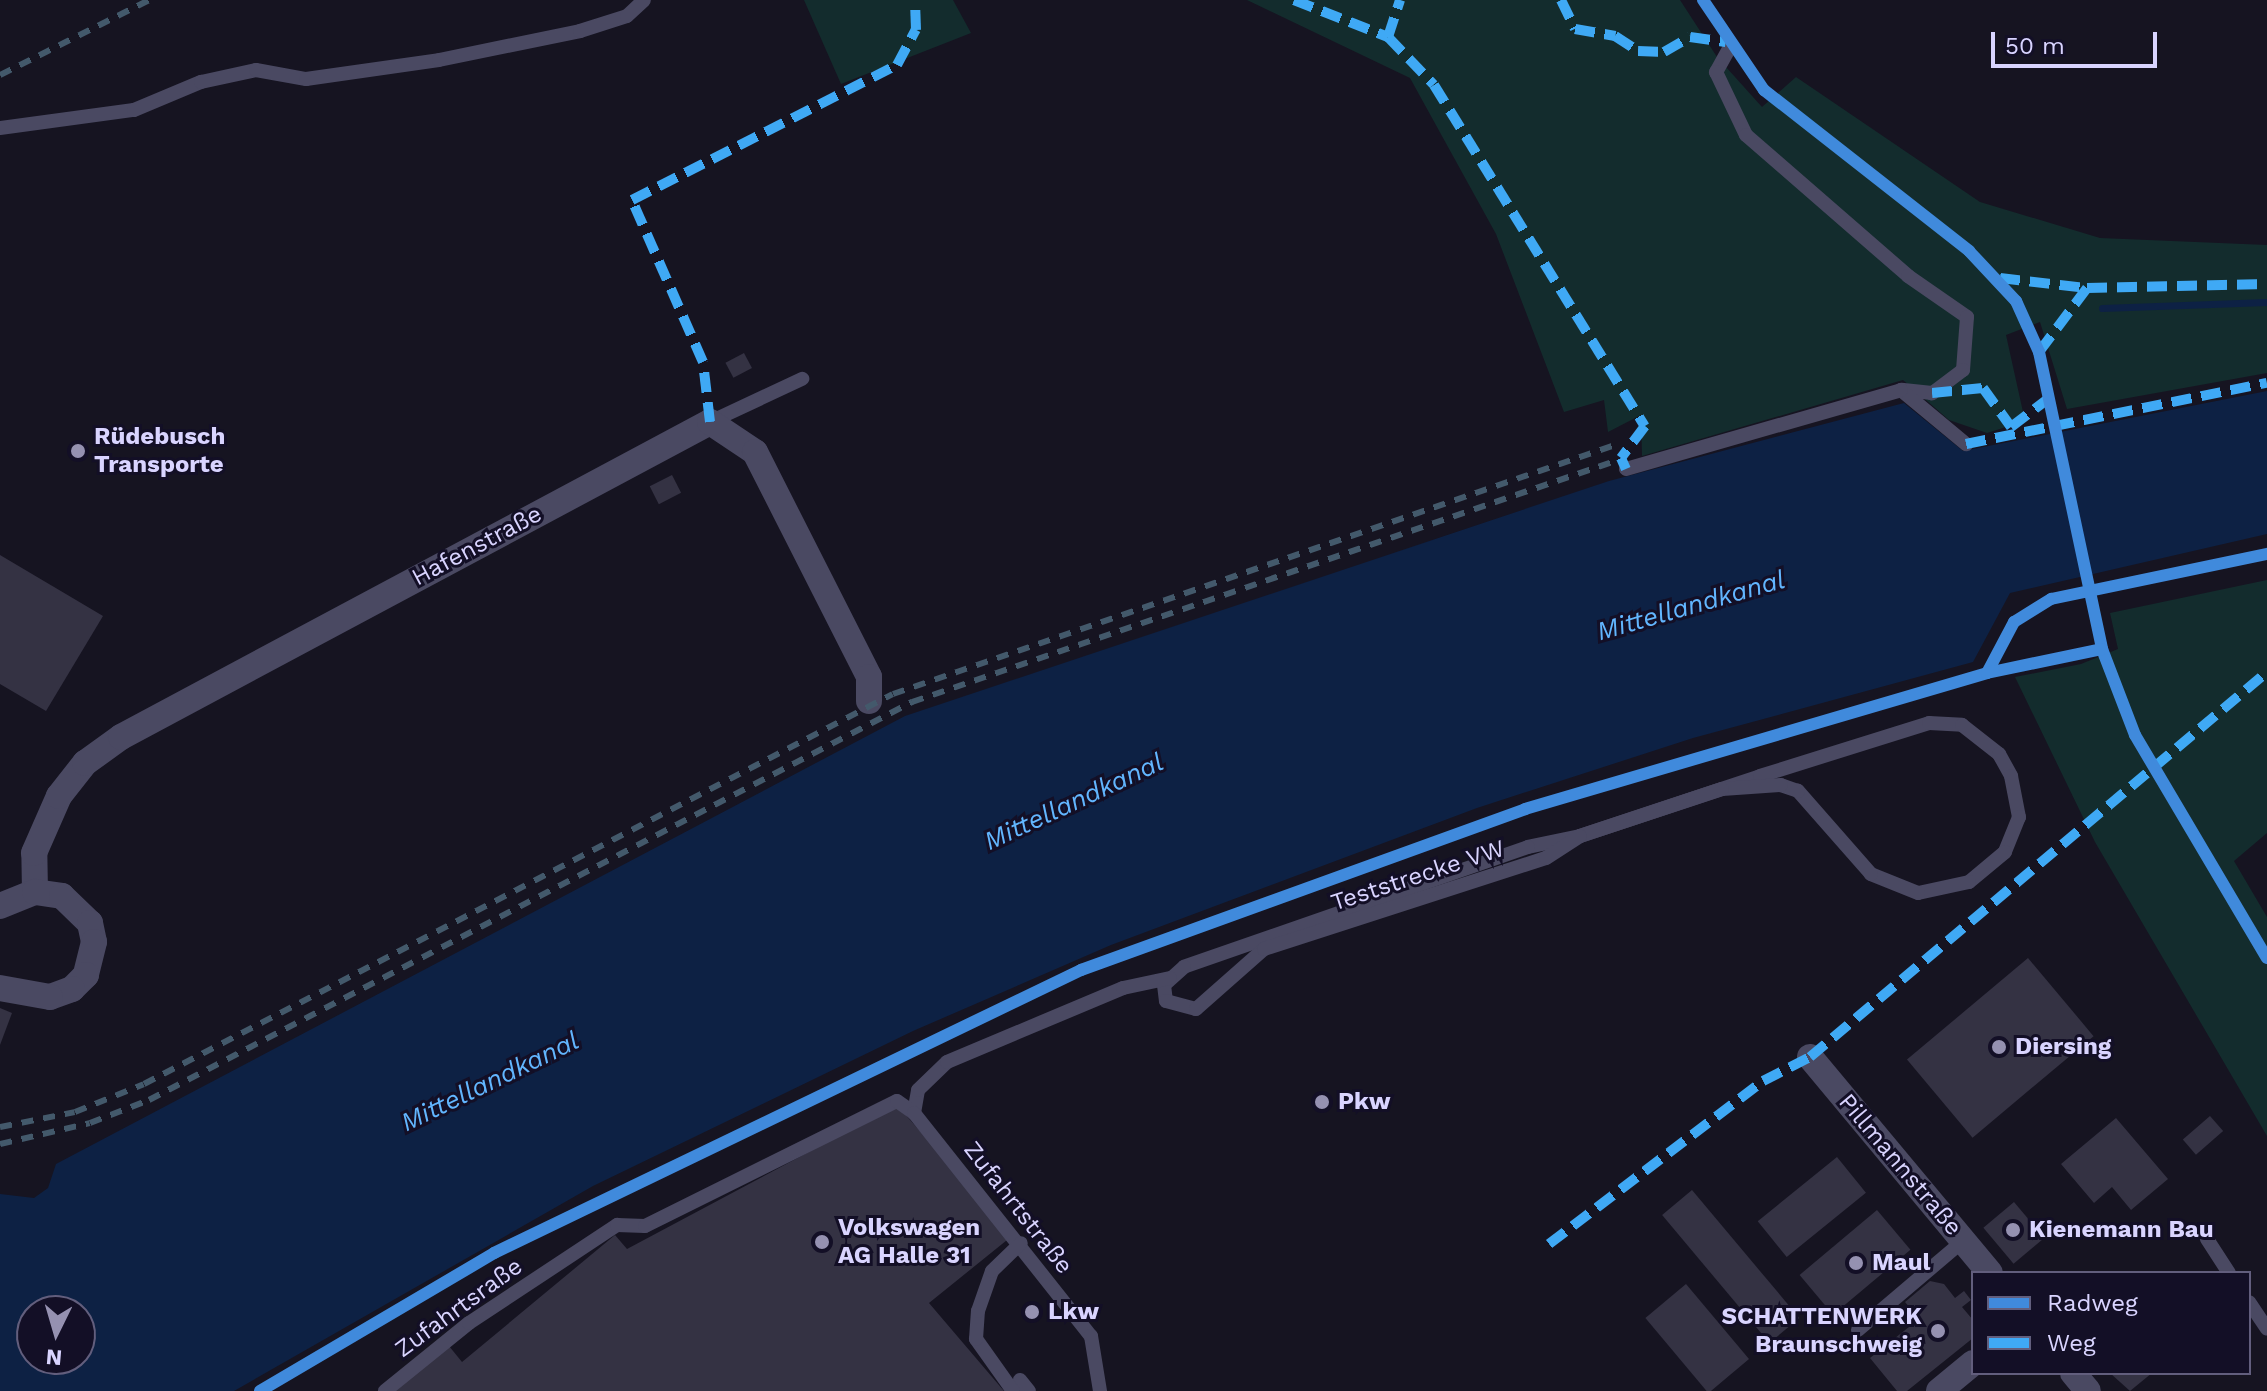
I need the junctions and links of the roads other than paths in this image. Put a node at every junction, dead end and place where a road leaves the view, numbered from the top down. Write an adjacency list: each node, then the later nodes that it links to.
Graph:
1 (644, 0): 3 (lane)
2 (1730, 47): 5 (lane)
3 (0, 128)
4 (802, 379): 6 (lane)
5 (1901, 390): 7 (lane); 8 (lane)
6 (710, 422): 9 (street); 11 (street, Hafenstraße)
7 (1966, 444)
8 (1626, 469)
9 (869, 701)
10 (1580, 836): 10 (lane, Teststrecke VW); 13 (lane, Teststrecke VW); 14 (lane, Teststrecke VW)
11 (35, 892): 12 (street); 15 (street)
12 (0, 906)
13 (1264, 949): 14 (lane, Teststrecke VW); 14 (lane, Teststrecke VW)
14 (1170, 978): 17 (lane, Teststrecke VW)
15 (0, 988)
16 (1810, 1057): 19 (street, Pillmannstraße)
17 (914, 1113): 20 (lane, Zufahrtstraße); 29 (lane, Zufahrtsraße)
18 (2207, 1239): 22 (lane)
19 (1963, 1241): 21 (street, Pillmannstraße); 25 (lane)
20 (1021, 1243): 28 (lane); 30 (lane, Zufahrtstraße)
21 (1988, 1271)
22 (2228, 1271)
23 (2251, 1305): 24 (lane)
24 (2267, 1329)
25 (1858, 1330)
26 (1971, 1365): 31 (street)
27 (2075, 1375): 32 (street)
28 (1020, 1387)
29 (385, 1391)
30 (1100, 1391)
31 (1939, 1391)
32 (2088, 1391)

